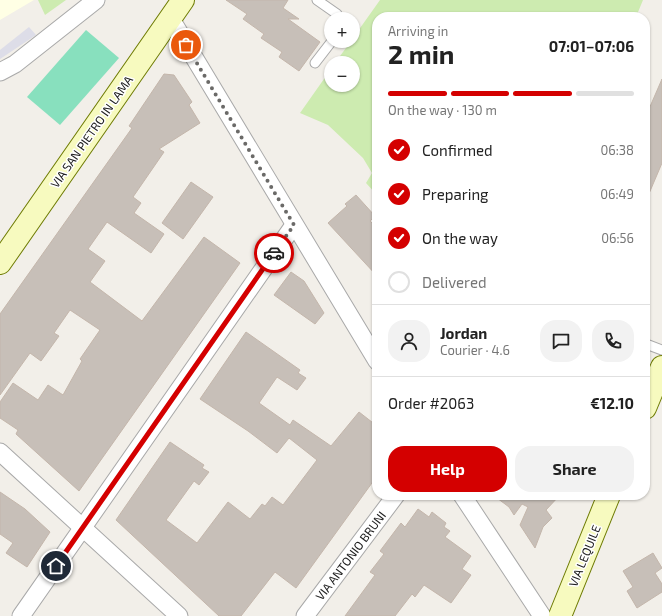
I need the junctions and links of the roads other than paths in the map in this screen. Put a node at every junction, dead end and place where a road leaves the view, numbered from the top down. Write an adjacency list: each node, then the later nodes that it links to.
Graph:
1 (96, 0): 8 (street)
2 (183, 0): 5 (main road, VIA SAN PIETRO IN LAMA)
3 (317, 0): 4 (lane)
4 (334, 12)
5 (171, 19): 9 (street); 10 (main road, VIA SAN PIETRO IN LAMA)
6 (327, 48): 7 (lane)
7 (316, 63)
8 (0, 72)
9 (294, 225): 13 (street); 20 (street)
10 (0, 263)
11 (650, 346): 12 (lane)
12 (662, 350)
13 (372, 353)
14 (662, 367): 15 (main road)
15 (650, 396)
16 (0, 452): 20 (street)
17 (392, 500): 23 (street, VIA ANTONIO BRUNI)
18 (465, 500): 24 (street)
19 (608, 500): 25 (main road, VIA LEQUILE)
20 (82, 528): 21 (street); 22 (street)
21 (21, 616)
22 (179, 616)
23 (305, 616)
24 (542, 616)
25 (560, 616)

